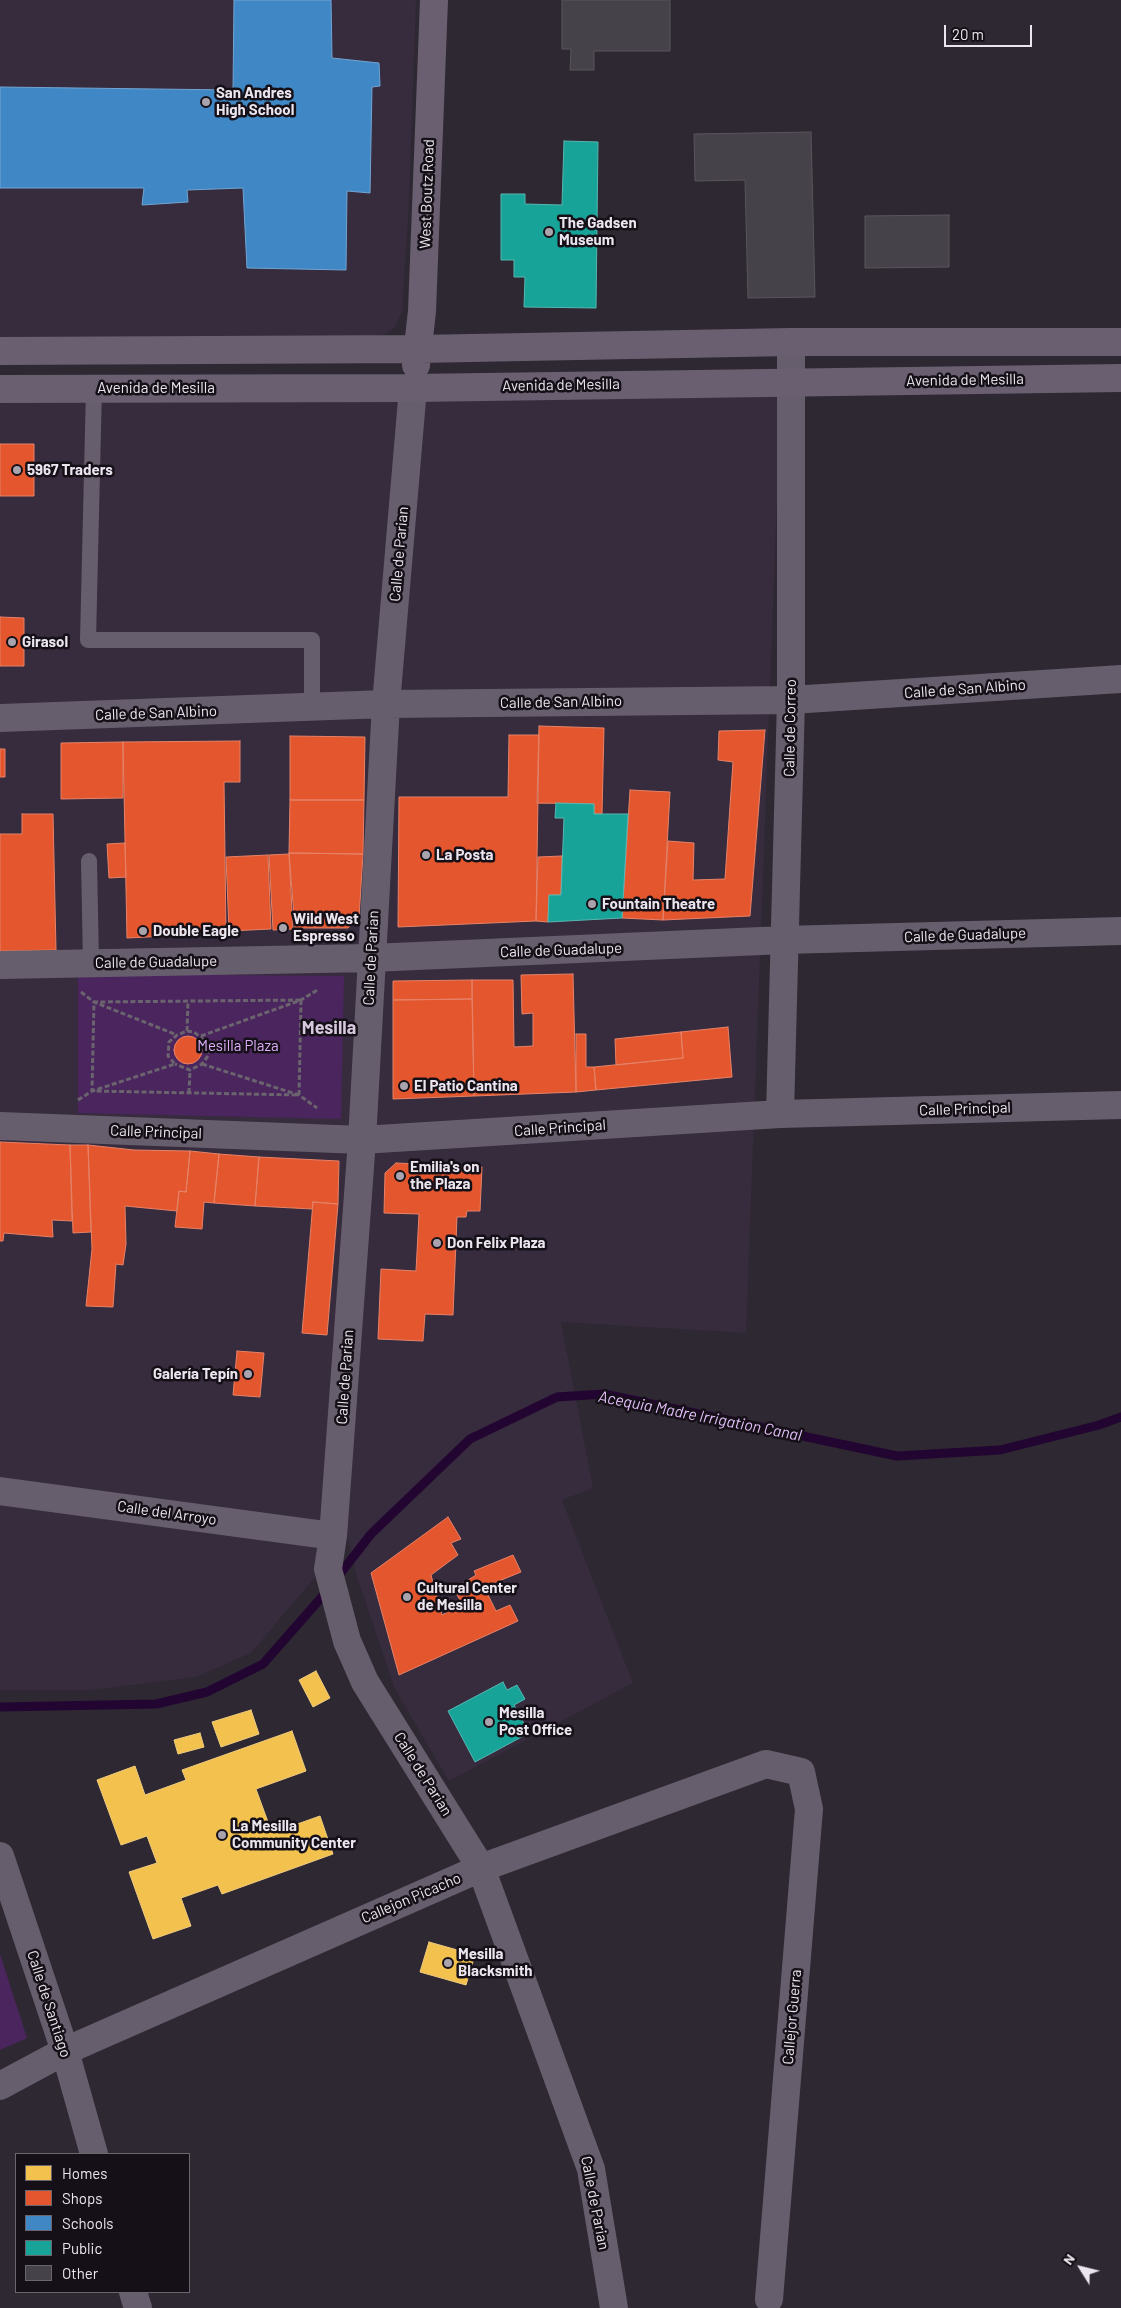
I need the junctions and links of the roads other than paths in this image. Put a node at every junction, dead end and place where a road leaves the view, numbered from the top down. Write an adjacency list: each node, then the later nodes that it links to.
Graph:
1 (434, 0): 4 (main road, West Boutz Road)
2 (791, 342): 3 (main road); 4 (main road); 7 (street, Calle de Correo)
3 (1121, 342)
4 (418, 349): 5 (main road); 9 (main road, West Boutz Road)
5 (0, 351)
6 (1121, 378): 7 (main road, Avenida de Mesilla)
7 (791, 381): 9 (main road, Avenida de Mesilla); 12 (street, Calle de Correo)
8 (94, 388): 9 (main road, Avenida de Mesilla); 10 (main road, Avenida de Mesilla); 14 (lane)
9 (413, 388): 13 (street, Calle de Parian)
10 (0, 389)
11 (1121, 679): 12 (street, Calle de San Albino)
12 (791, 700): 13 (street, Calle de San Albino); 18 (street, Calle de Correo)
13 (386, 704): 14 (street, Calle de San Albino); 19 (street, Calle de Parian)
14 (312, 707): 15 (street, Calle de San Albino)
15 (0, 718)
16 (89, 861): 20 (lane)
17 (1121, 931): 18 (street, Calle de Guadalupe)
18 (784, 940): 19 (street, Calle de Guadalupe); 23 (street, Calle de Correo)
19 (371, 958): 20 (street, Calle de Guadalupe); 25 (street, Calle de Parian)
20 (91, 963): 21 (street, Calle de Guadalupe)
21 (0, 965)
22 (1121, 1105): 23 (street, Calle Principal)
23 (780, 1114): 25 (street, Calle Principal)
24 (0, 1126): 25 (street, Calle Principal)
25 (362, 1140): 27 (street, Calle de Parian)
26 (0, 1490): 27 (street, Calle del Arroyo)
27 (333, 1536): 30 (street, Calle de Parian)
28 (766, 1764): 30 (street, Callejon Picacho); 35 (street, Callejor Guerra)
29 (0, 1856): 31 (street, Calle de Santiago)
30 (481, 1868): 31 (street, Callejon Picacho); 37 (street, Calle de Parian)
31 (65, 2051): 32 (street, Callejon Picacho); 33 (street, Calle de Santiago)
32 (0, 2086)
33 (94, 2153)
34 (133, 2293): 36 (street)
35 (769, 2299)
36 (138, 2308)
37 (614, 2308)

